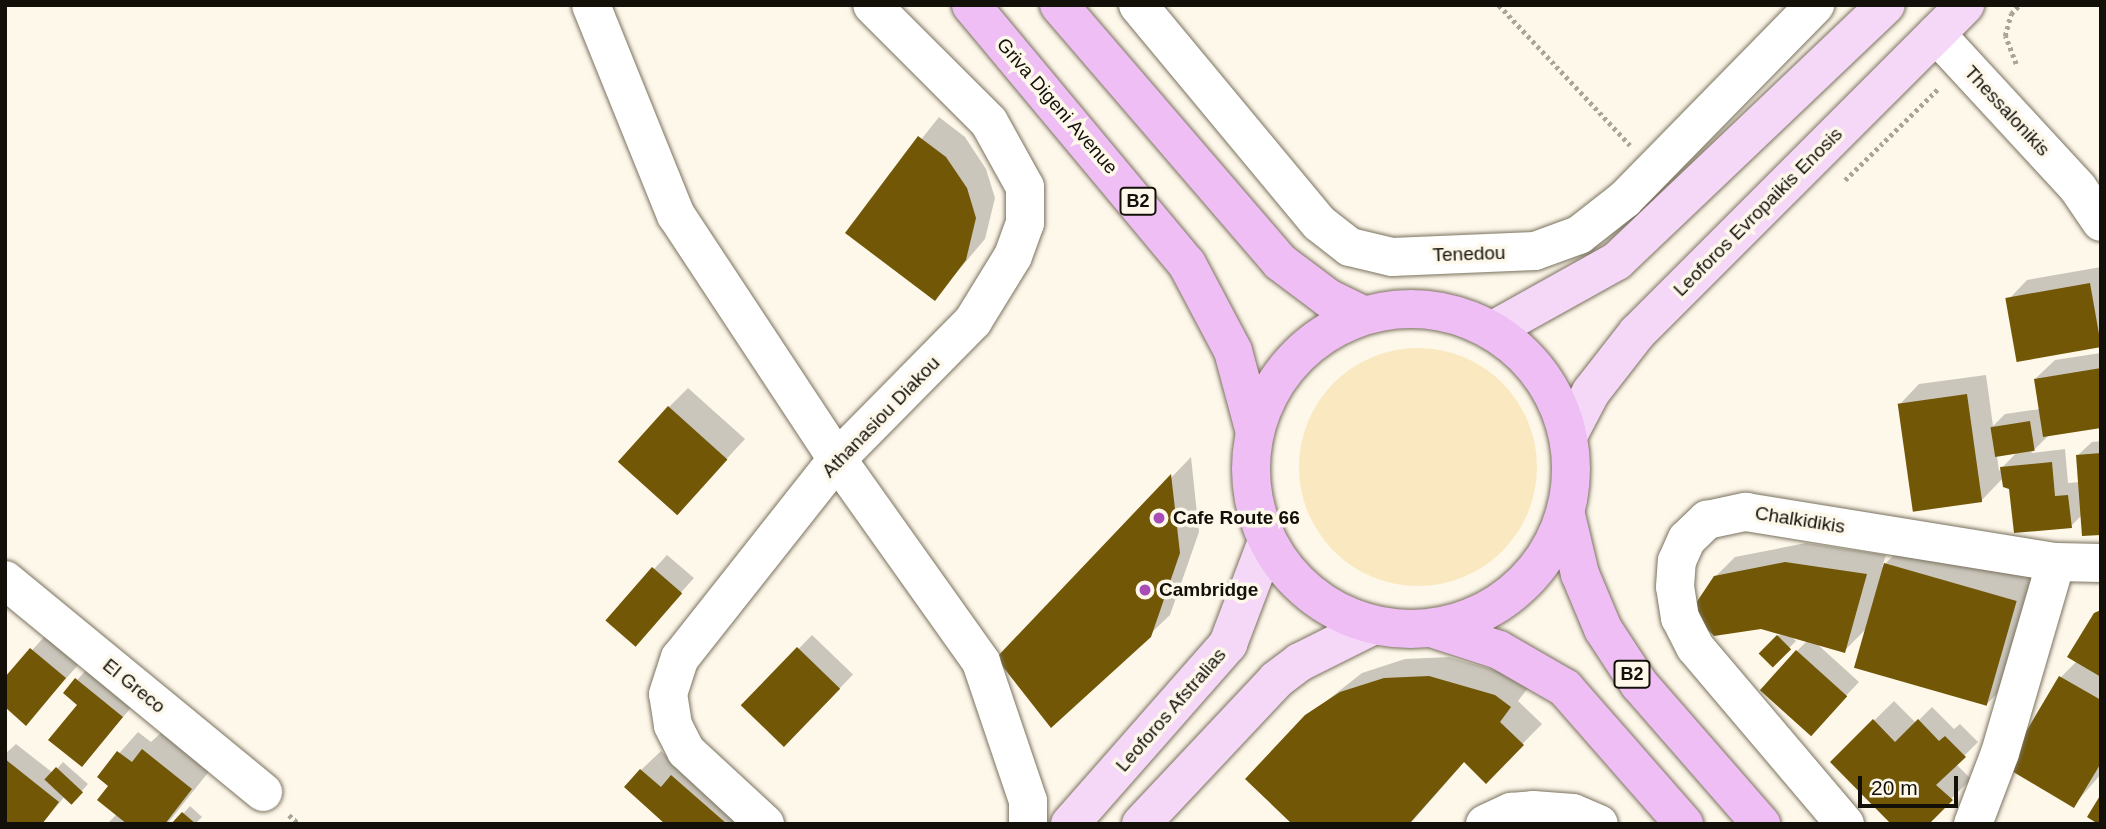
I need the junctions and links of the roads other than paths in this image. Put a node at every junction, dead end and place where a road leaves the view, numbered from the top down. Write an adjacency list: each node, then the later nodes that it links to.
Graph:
1 (591, 5): 16 (street)
2 (872, 5): 16 (street, Athanasiou Diakou)
3 (971, 5): 14 (highway, Griva Digeni Avenue / B2)
4 (1059, 5): 12 (highway)
5 (1138, 5): 6 (street, Tenedou)
6 (1815, 5)
7 (1886, 5): 13 (main road)
8 (1965, 5): 9 (main road, Leoforos Evropaikis Enosis)
9 (1936, 34): 10 (street, Thessalonikis); 15 (main road, Leoforos Evropaikis Enosis)
10 (2090, 185): 11 (street, Thessalonikis)
11 (2101, 222)
12 (1363, 315): 13 (highway, B2); 14 (highway, B2)
13 (1493, 330): 15 (highway, B2)
14 (1254, 429): 18 (highway, B2)
15 (1569, 434): 17 (highway, B2)
16 (837, 459): 25 (street, Athanasiou Diakou); 26 (street)
17 (1566, 515): 23 (highway, B2); 32 (highway, B2)
18 (1266, 544): 22 (highway, B2); 27 (main road, Leoforos Afstralias)
19 (2056, 562): 20 (street, Chalkidikis); 33 (street, Chalkidikis); 34 (street)
20 (2101, 563)
21 (5, 580): 24 (street, El Greco)
22 (1372, 626): 23 (highway, B2); 28 (main road)
23 (1434, 629): 31 (highway, B2)
24 (263, 792)
25 (765, 824)
26 (1028, 824)
27 (1070, 824)
28 (1141, 824)
29 (1485, 824): 30 (street)
30 (1599, 824)
31 (1684, 824)
32 (1761, 824)
33 (1846, 824)
34 (1973, 824)

